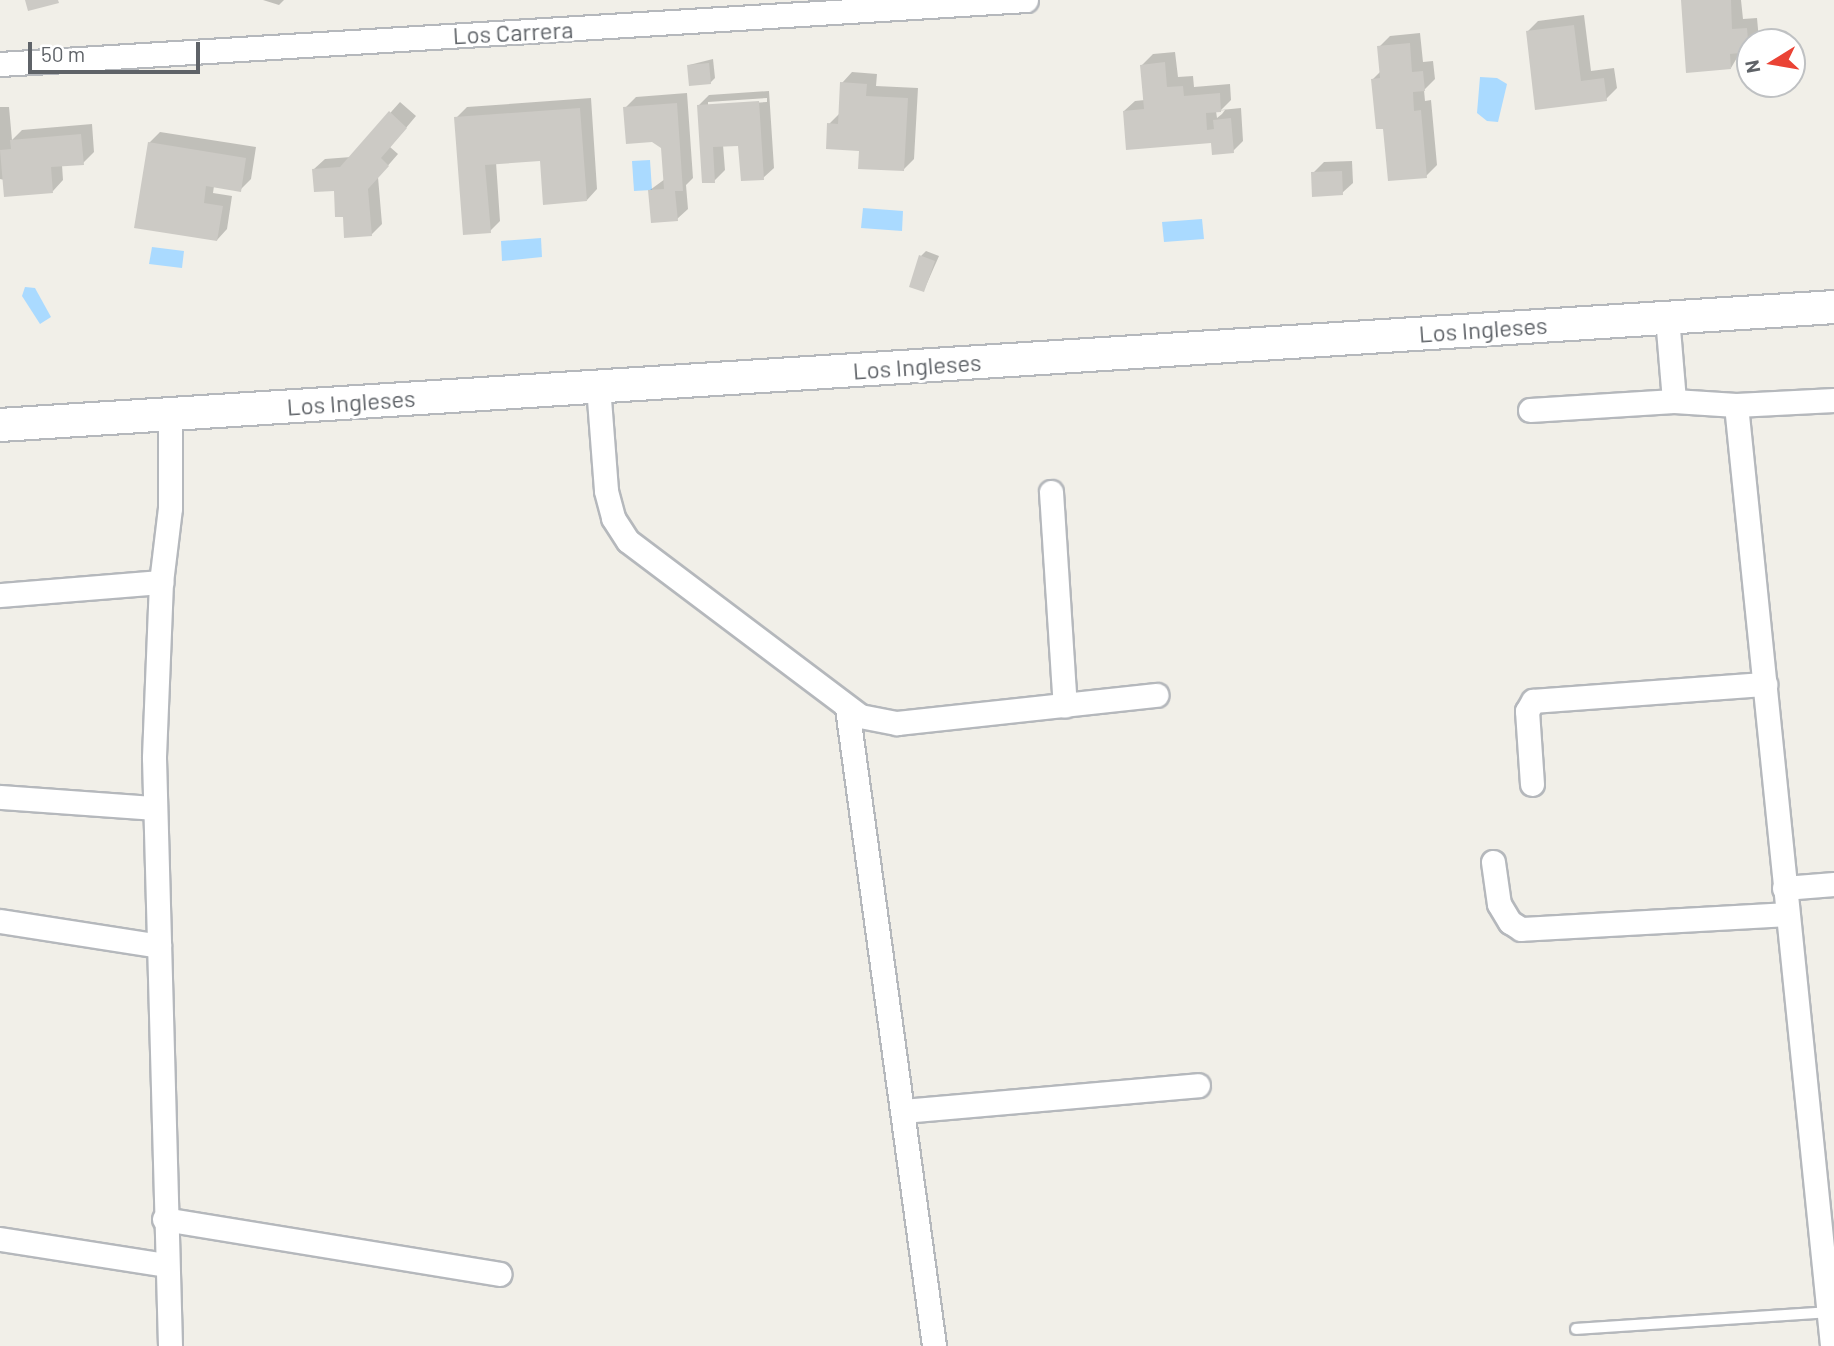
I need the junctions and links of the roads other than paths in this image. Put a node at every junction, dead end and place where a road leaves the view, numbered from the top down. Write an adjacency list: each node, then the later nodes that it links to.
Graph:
1 (1026, 0): 2 (street, Los Carrera)
2 (0, 64)
3 (1834, 307): 4 (street, Los Ingleses)
4 (1667, 317): 5 (street, Los Ingleses); 7 (street)
5 (598, 386): 10 (street, Los Ingleses); 18 (street)
6 (1834, 400): 8 (street)
7 (1674, 401): 8 (street); 9 (street)
8 (1736, 405): 15 (street)
9 (1530, 410)
10 (170, 414): 11 (street, Los Ingleses); 13 (street)
11 (0, 425)
12 (1051, 492): 17 (street)
13 (161, 582): 14 (street); 21 (street)
14 (0, 595)
15 (1765, 684): 19 (street); 24 (street)
16 (1156, 695): 17 (street)
17 (1065, 706): 18 (street)
18 (847, 708): 29 (street)
19 (1532, 784)
20 (0, 797): 21 (street)
21 (155, 808): 27 (street)
22 (1493, 862): 25 (street)
23 (1834, 884): 24 (street)
24 (1784, 888): 25 (street)
25 (1786, 914): 34 (street)
26 (0, 921): 27 (street)
27 (159, 946): 30 (street)
28 (1198, 1084): 29 (street)
29 (902, 1111): 37 (street)
30 (164, 1219): 32 (street); 33 (street)
31 (0, 1239): 32 (street)
32 (166, 1265): 36 (street)
33 (500, 1274)
34 (1829, 1312): 35 (lane); 38 (street)
35 (1576, 1329)
36 (170, 1346)
37 (934, 1346)
38 (1832, 1346)

